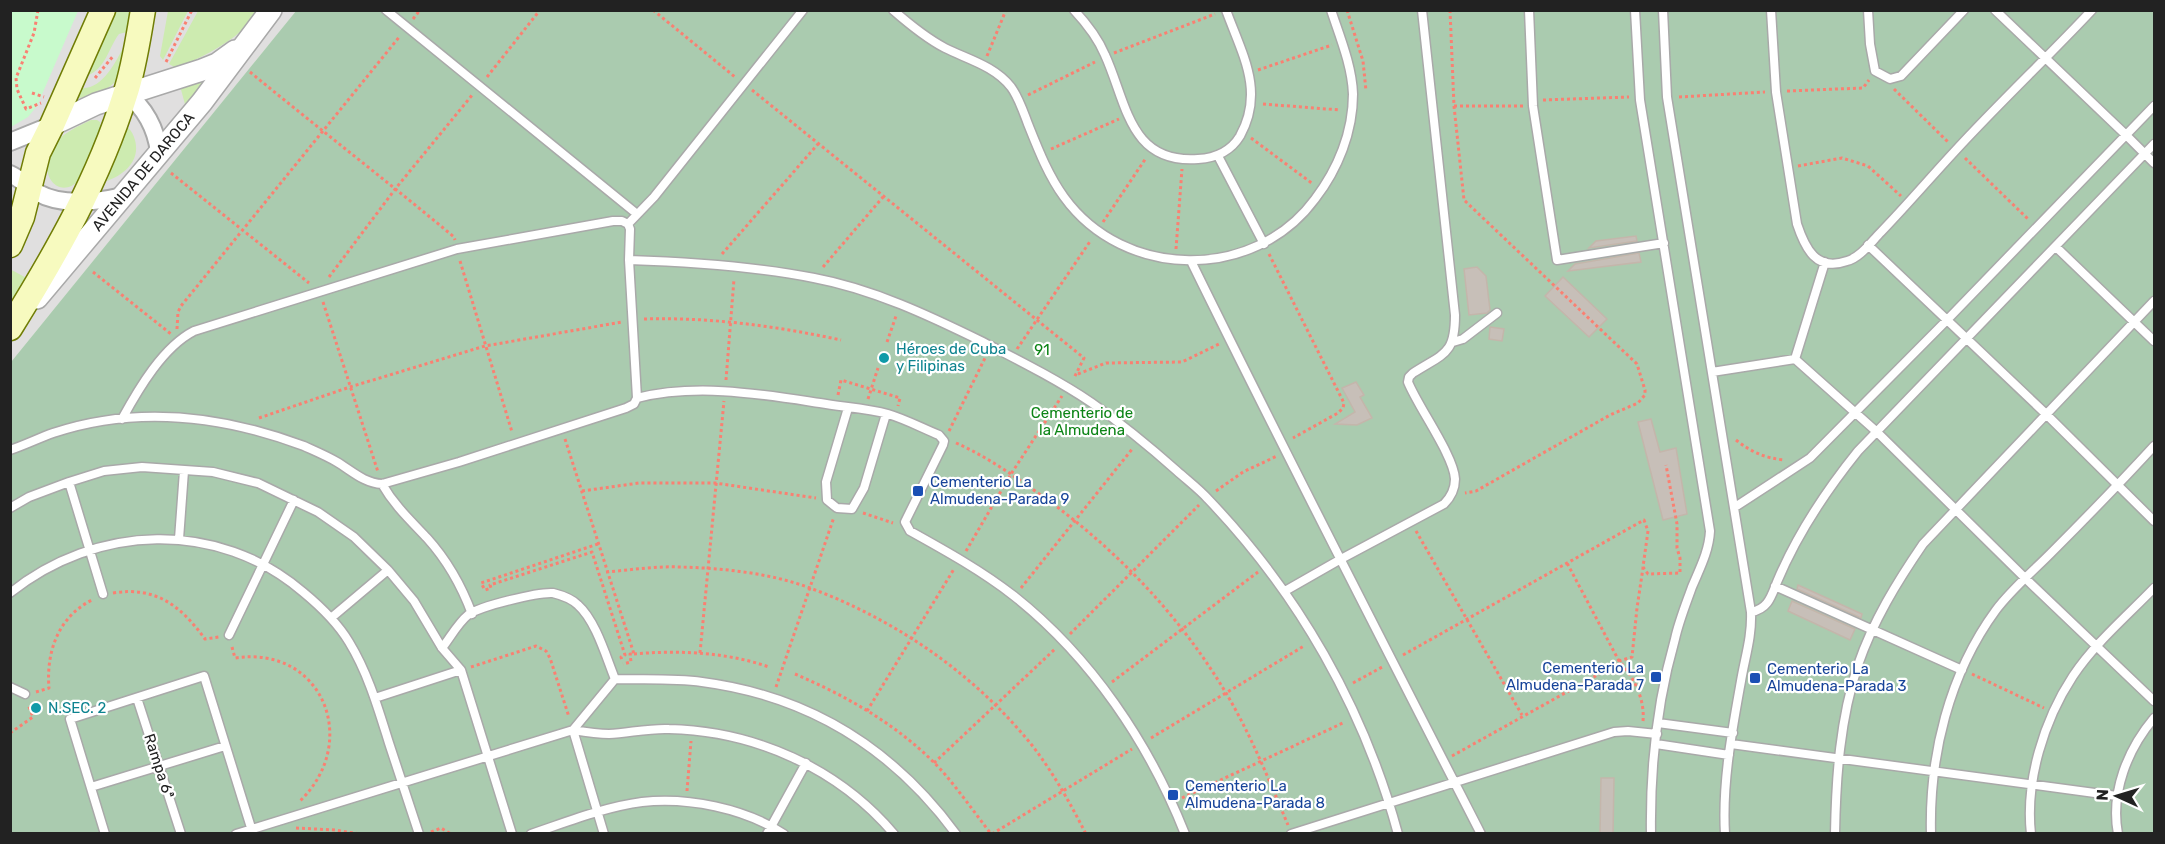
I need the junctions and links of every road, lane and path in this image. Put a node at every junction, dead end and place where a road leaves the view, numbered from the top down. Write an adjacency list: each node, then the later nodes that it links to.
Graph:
1 (11, 10): 28 (path)
2 (38, 10): 40 (path)
3 (103, 10): 58 (main road)
4 (143, 10): 47 (main road)
5 (192, 10): 36 (path)
6 (271, 10): 29 (street, AVENIDA DE DAROCA)
7 (386, 10): 30 (lane)
8 (420, 10): 30 (path)
9 (540, 10): 44 (path)
10 (653, 10): 42 (path)
11 (803, 10): 42 (lane)
12 (893, 10): 35 (lane)
13 (1006, 10): 35 (path)
14 (1074, 10): 33 (lane)
15 (1330, 10): 31 (lane)
16 (1347, 10): 43 (path)
17 (1422, 10): 115 (lane)
18 (1450, 10): 53 (path)
19 (1529, 10): 54 (lane)
20 (1635, 10): 85 (lane)
21 (1663, 10): 121 (lane)
22 (1771, 10): 72 (lane)
23 (1868, 10): 24 (lane)
24 (1964, 10)
25 (1995, 10): 34 (lane)
26 (2092, 10): 34 (lane)
27 (1222, 12): 33 (path); 38 (lane)
28 (10, 16)
29 (258, 27): 47 (street); 66 (street, AVENIDA DE DAROCA)
30 (406, 27): 44 (lane); 59 (path)
31 (1342, 41): 38 (path); 56 (lane)
32 (115, 51): 41 (path)
33 (1106, 56): 50 (path); 57 (lane)
34 (2046, 59): 61 (lane); 80 (lane)
35 (982, 65): 50 (lane)
36 (164, 66)
37 (250, 72): 59 (path)
38 (1249, 73): 52 (lane)
39 (10, 76): 40 (path)
40 (16, 78): 48 (path)
41 (93, 80)
42 (744, 84): 63 (path); 81 (lane)
43 (1366, 86)
44 (479, 87): 75 (path); 81 (lane)
45 (48, 92): 48 (path)
46 (32, 93): 48 (path)
47 (126, 93): 58 (street); 66 (street); 79 (main road)
48 (45, 98)
49 (1621, 98): 51 (path)
50 (1018, 100): 67 (lane)
51 (1544, 100)
52 (1252, 103): 56 (path); 60 (lane)
53 (1454, 106): 54 (path); 155 (path)
54 (1533, 106): 85 (lane)
55 (2154, 106): 61 (lane)
56 (1352, 111): 76 (lane)
57 (1127, 115): 65 (lane); 67 (path)
58 (52, 125): 62 (street); 74 (main road)
59 (322, 132): 75 (path); 83 (path)
60 (1242, 132): 69 (lane); 76 (path)
61 (2126, 135): 68 (lane); 105 (lane)
62 (10, 142)
63 (819, 144): 78 (path); 95 (path)
64 (2154, 144): 68 (lane)
65 (1152, 148): 70 (lane); 84 (path)
66 (159, 152): 77 (street, AVENIDA DE DAROCA)
67 (1041, 153): 84 (lane)
68 (2145, 154): 71 (lane); 89 (lane)
69 (1218, 156): 70 (lane); 86 (lane)
70 (1183, 159): 92 (path)
71 (2154, 163)
72 (1788, 168): 80 (path); 94 (lane)
73 (171, 173): 83 (path)
74 (20, 180): 79 (street); 87 (main road)
75 (396, 188): 90 (path); 99 (path)
76 (1322, 190): 86 (lane)
77 (123, 196): 79 (street); 108 (street, AVENIDA DE DAROCA)
78 (883, 196): 98 (path); 104 (path)
79 (82, 202): 108 (main road)
80 (1908, 203): 88 (lane)
81 (637, 214): 82 (lane)
82 (628, 224): 90 (lane); 91 (lane)
83 (242, 230): 99 (path); 110 (path)
84 (1097, 231): 92 (lane); 104 (path)
85 (1664, 243): 227 (lane)
86 (1264, 244): 93 (lane); 144 (path)
87 (10, 245)
88 (1868, 245): 94 (lane); 105 (lane)
89 (2056, 248): 107 (lane); 109 (lane)
90 (457, 249): 99 (lane); 116 (path)
91 (629, 260): 95 (lane); 103 (lane)
92 (1175, 260): 93 (lane)
93 (1191, 261): 112 (lane)
94 (1825, 262): 119 (lane)
95 (720, 264): 96 (lane)
96 (735, 266): 98 (lane); 106 (path)
97 (93, 272): 110 (path)
98 (814, 278): 117 (lane)
99 (320, 291): 110 (lane); 123 (path)
100 (2154, 301): 107 (lane)
101 (1497, 313): 115 (lane)
102 (896, 316): 114 (path)
103 (632, 320): 106 (path); 116 (path); 129 (lane)
104 (1036, 320): 118 (path); 122 (path)
105 (1947, 320): 109 (lane); 132 (lane)
106 (730, 321): 111 (path); 126 (path)
107 (2135, 321): 113 (lane); 134 (lane)
108 (10, 329)
109 (1966, 339): 134 (lane); 139 (lane)
110 (178, 340): 135 (lane)
111 (841, 340)
112 (1229, 340): 122 (path); 144 (lane)
113 (2154, 341)
114 (887, 342)
115 (1453, 342): 166 (lane)
116 (485, 346): 123 (path); 142 (path)
117 (991, 346): 118 (lane); 140 (path)
118 (1012, 357): 125 (lane)
119 (1795, 359): 121 (lane); 132 (lane)
120 (878, 368): 124 (path)
121 (1712, 372): 138 (lane)
122 (1077, 374): 125 (path)
123 (350, 387): 136 (path); 152 (path)
124 (872, 388): 127 (path); 128 (path); 130 (path)
125 (1068, 388): 141 (lane); 149 (path)
126 (725, 392): 129 (lane); 131 (lane); 151 (path)
127 (837, 392)
128 (870, 394)
129 (638, 398): 137 (lane)
130 (898, 404)
131 (848, 408): 133 (lane); 157 (lane)
132 (1856, 412): 139 (lane); 146 (lane)
133 (886, 414): 140 (lane); 163 (lane)
134 (2046, 414): 153 (lane); 162 (lane)
135 (122, 419): 136 (lane); 145 (lane)
136 (239, 425): 152 (lane)
137 (562, 429): 142 (lane); 154 (path)
138 (1722, 429): 146 (path); 159 (lane)
139 (1877, 432): 162 (lane); 182 (lane)
140 (942, 438): 149 (path); 167 (lane)
141 (1140, 439): 156 (lane); 164 (path)
142 (515, 443): 152 (lane)
143 (2154, 446): 153 (lane)
144 (1282, 449): 156 (path); 172 (lane)
145 (10, 450)
146 (1818, 451): 159 (lane)
147 (1665, 465): 176 (path)
148 (184, 471): 150 (lane); 158 (lane); 168 (lane)
149 (1011, 474): 164 (path); 171 (path)
150 (69, 482): 160 (lane); 170 (lane)
151 (716, 483): 154 (path); 157 (path); 177 (path)
152 (382, 484): 191 (lane)
153 (2118, 486): 165 (lane); 181 (lane)
154 (582, 491): 169 (path)
155 (1476, 491)
156 (1207, 497): 175 (lane); 180 (path)
157 (827, 500): 161 (lane)
158 (294, 501): 174 (lane); 178 (lane)
159 (1735, 507): 190 (lane)
160 (10, 508)
161 (837, 508): 163 (lane); 183 (path)
162 (1956, 508): 181 (lane); 195 (lane)
163 (852, 509): 167 (path)
164 (1076, 521): 180 (path); 189 (path)
165 (2154, 521)
166 (1410, 522): 172 (lane); 193 (path)
167 (907, 527): 171 (lane)
168 (179, 539): 170 (lane); 174 (lane)
169 (598, 544): 179 (path); 184 (path)
170 (88, 551): 187 (lane); 188 (lane)
171 (961, 559): 189 (lane); 197 (path)
172 (1341, 559): 186 (lane); 204 (lane)
173 (1567, 563): 176 (path); 193 (path); 205 (path)
174 (262, 564): 192 (lane); 196 (lane)
175 (1265, 566): 186 (lane); 194 (path)
176 (1643, 567): 205 (path)
177 (707, 568): 179 (path); 183 (path); 202 (path)
178 (388, 570): 192 (lane); 201 (lane)
179 (606, 572): 203 (path)
180 (1133, 573): 194 (path); 199 (path)
181 (2026, 579): 200 (lane); 209 (lane)
182 (1775, 585): 190 (lane); 195 (lane)
183 (808, 587): 197 (path); 211 (path)
184 (484, 588)
185 (2154, 588): 200 (lane)
186 (1285, 591): 198 (lane)
187 (11, 592)
188 (104, 594): 196 (path); 216 (path)
189 (1014, 596): 199 (lane)
190 (1751, 612): 232 (lane)
191 (472, 614): 201 (lane); 212 (lane)
192 (332, 618): 219 (lane)
193 (1468, 620): 204 (path); 224 (path)
194 (1182, 628): 214 (path); 217 (path)
195 (1873, 628): 209 (lane); 240 (lane)
196 (229, 635): 255 (path)
197 (912, 637): 221 (path); 222 (path)
198 (1316, 639): 215 (lane); 217 (path)
199 (1064, 641): 214 (lane); 221 (path)
200 (2097, 646): 220 (lane); 223 (lane)
201 (441, 648): 208 (lane)
202 (700, 653): 203 (path); 207 (path)
203 (634, 654): 206 (path)
204 (1393, 660): 215 (path); 241 (lane)
205 (1619, 661): 224 (path); 230 (path)
206 (624, 663)
207 (769, 667)
208 (460, 670): 219 (lane); 228 (path); 239 (lane)
209 (1962, 670): 223 (path); 246 (lane)
210 (795, 675): 222 (path)
211 (779, 676)
212 (615, 680): 228 (lane); 274 (lane)
213 (10, 687): 216 (lane)
214 (1104, 689): 234 (lane)
215 (1343, 689): 225 (lane)
216 (25, 694): 231 (path)
217 (1227, 694): 234 (path); 242 (path)
218 (137, 698): 237 (lane); 245 (lane, Rampa 6ª); 250 (lane)
219 (375, 698): 247 (lane)
220 (2154, 701)
221 (997, 705): 244 (path); 251 (path)
222 (867, 711): 244 (path)
223 (2053, 712): 249 (lane)
224 (1523, 716): 241 (path)
225 (1356, 717): 242 (path); 256 (lane)
226 (2154, 718): 252 (lane)
227 (1658, 723): 232 (lane); 233 (lane)
228 (573, 730): 229 (lane); 239 (lane); 257 (lane)
229 (692, 730): 243 (lane); 253 (path)
230 (1641, 732): 233 (lane); 248 (lane)
231 (10, 733)
232 (1733, 733): 236 (lane)
233 (1657, 734): 235 (lane)
234 (1141, 744): 251 (path); 254 (lane)
235 (1656, 744): 238 (lane); 280 (lane)
236 (1731, 744): 238 (lane); 240 (lane)
237 (225, 746): 245 (lane); 260 (lane)
238 (1730, 754): 281 (lane)
239 (489, 755): 247 (lane); 269 (lane)
240 (1839, 758): 246 (lane); 282 (lane)
241 (1443, 761): 248 (lane)
242 (1261, 762): 254 (path); 261 (path)
243 (806, 763): 259 (lane); 273 (lane)
244 (934, 763): 275 (path)
245 (159, 766): 250 (lane); 263 (lane, Rampa 6ª)
246 (1934, 771): 249 (lane); 283 (lane)
247 (402, 782): 260 (lane); 266 (lane)
248 (1455, 783): 256 (lane); 279 (lane)
249 (2032, 784): 252 (lane); 284 (lane)
250 (91, 787): 262 (lane)
251 (1063, 790): 275 (path); 276 (path)
252 (2117, 796): 285 (lane)
253 (687, 802): 257 (lane); 259 (lane)
254 (1173, 802): 277 (lane)
255 (299, 803)
256 (1389, 803): 261 (lane); 278 (lane)
257 (598, 812): 270 (lane); 271 (lane)
258 (296, 828): 265 (path)
259 (769, 830): 272 (lane)
260 (252, 831): 264 (lane)
261 (1291, 833)
262 (105, 834)
263 (181, 834)
264 (236, 834)
265 (360, 834)
266 (419, 834)
267 (424, 834): 268 (path)
268 (451, 834)
269 (512, 834)
270 (531, 834)
271 (604, 834)
272 (784, 834)
273 (894, 834)
274 (956, 834)
275 (991, 834)
276 (1086, 834)
277 (1185, 834)
278 (1398, 834)
279 (1481, 834)
280 (1651, 834)
281 (1725, 834)
282 (1835, 834)
283 (1930, 834)
284 (2031, 834)
285 (2118, 834)

